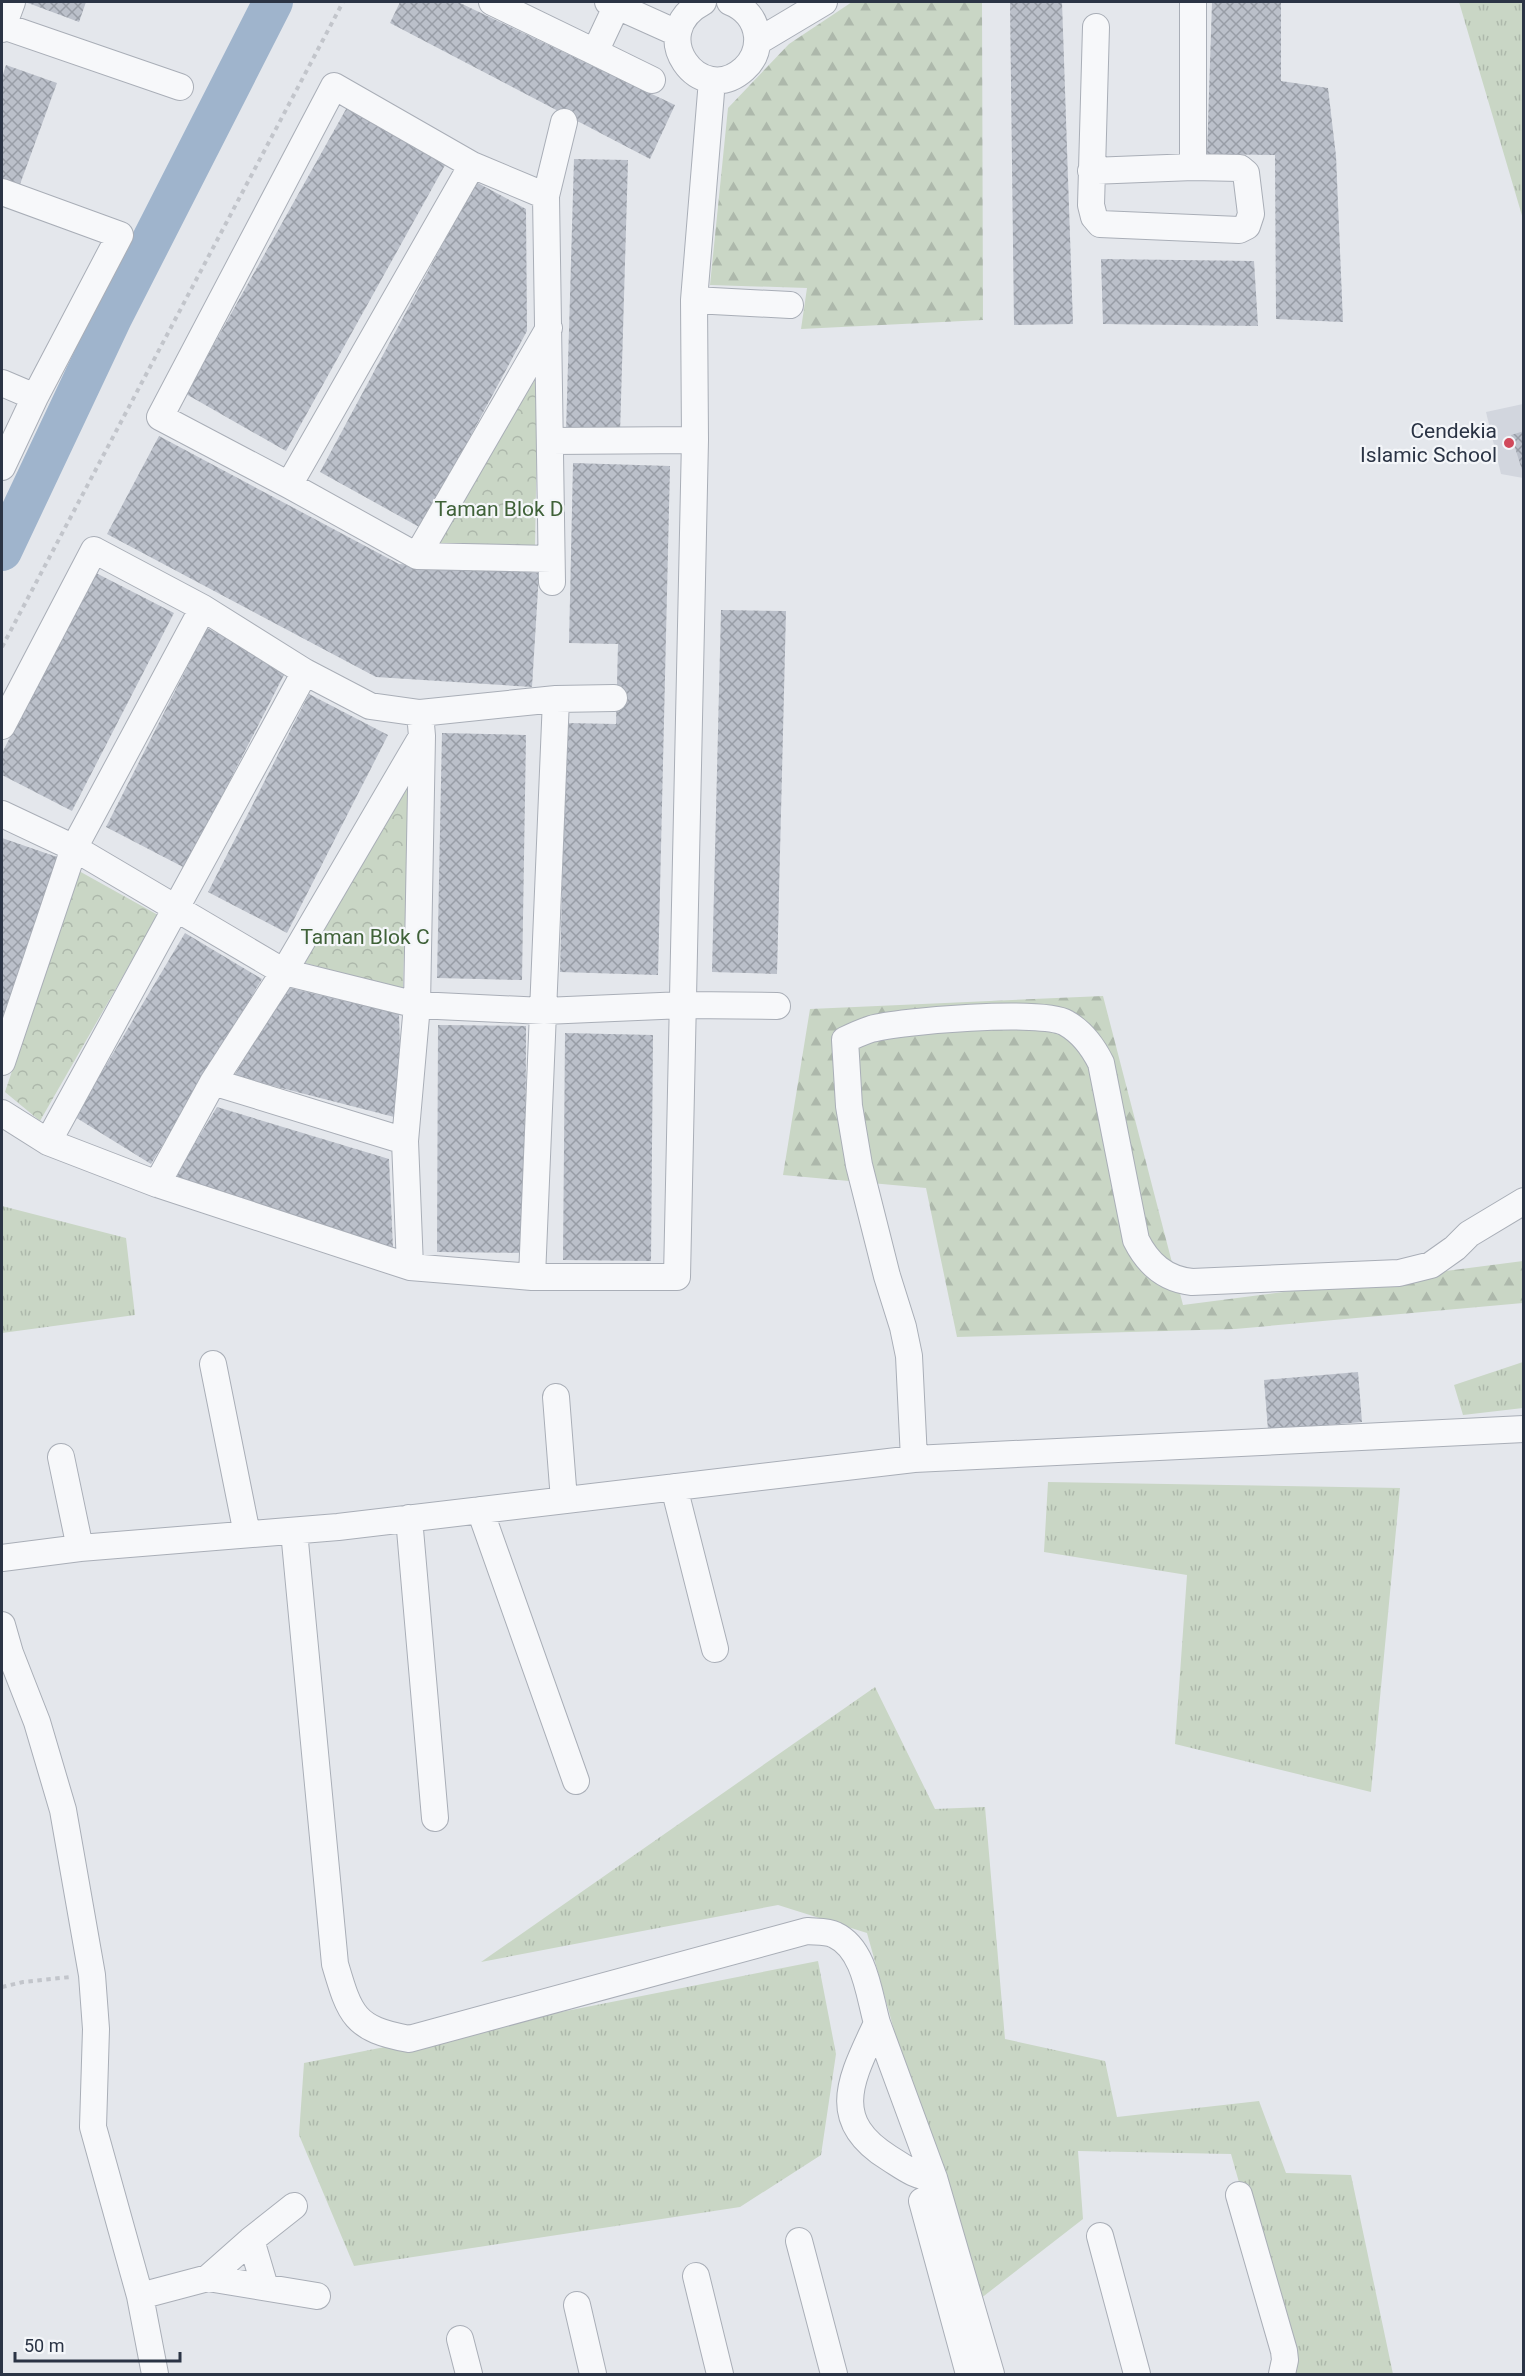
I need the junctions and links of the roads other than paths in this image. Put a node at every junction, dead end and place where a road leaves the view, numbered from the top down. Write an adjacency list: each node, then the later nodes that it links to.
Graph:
1 (12, 2): 8 (street)
2 (824, 2): 11 (street)
3 (1193, 2): 18 (street)
4 (500, 3): 12 (street)
5 (613, 3): 10 (street); 12 (street)
6 (737, 3): 11 (street)
7 (690, 4): 10 (street)
8 (2, 27): 15 (street)
9 (1096, 27): 19 (street)
10 (677, 33): 14 (street)
11 (758, 42): 14 (street)
12 (595, 52): 13 (street)
13 (652, 80)
14 (712, 80): 22 (street)
15 (180, 87)
16 (564, 122): 21 (street)
17 (472, 165): 21 (street); 30 (street); 30 (street)
18 (1193, 167): 19 (street); 19 (street)
19 (1091, 171)
20 (2, 192): 26 (street)
21 (546, 196): 24 (street)
22 (694, 300): 23 (street); 27 (street)
23 (790, 305)
24 (549, 328): 28 (street); 31 (street)
25 (2, 383): 26 (street)
26 (35, 397): 29 (street)
27 (695, 440): 28 (street); 43 (street)
28 (551, 441): 31 (street)
29 (2, 467)
30 (289, 484): 31 (street)
31 (417, 556)
32 (203, 608): 33 (street); 37 (street); 39 (street)
33 (305, 672): 36 (street); 40 (street)
34 (614, 698): 35 (street)
35 (556, 699): 36 (street); 45 (street)
36 (421, 724): 41 (street); 42 (street)
37 (2, 726)
38 (2, 814): 39 (street)
39 (74, 848): 40 (street); 46 (street)
40 (178, 908): 41 (street); 50 (street)
41 (284, 972): 42 (street); 47 (street)
42 (417, 1005): 45 (street); 49 (street)
43 (684, 1005): 44 (street); 45 (street); 54 (street)
44 (777, 1006)
45 (544, 1011): 54 (street)
46 (2, 1062)
47 (213, 1082): 49 (street); 51 (street)
48 (2, 1113): 50 (street)
49 (405, 1141): 53 (street)
50 (48, 1142): 51 (street)
51 (157, 1184): 53 (street)
52 (1524, 1201): 59 (street)
53 (410, 1267): 54 (street)
54 (532, 1277)
55 (213, 1364): 65 (street)
56 (556, 1396): 61 (street)
57 (1524, 1429): 59 (street)
58 (61, 1457): 66 (street)
59 (914, 1460): 60 (street)
60 (674, 1487): 61 (street); 69 (street)
61 (564, 1500): 62 (street)
62 (480, 1510): 63 (street); 70 (street)
63 (409, 1518): 64 (street); 71 (street)
64 (294, 1532): 65 (street); 72 (street)
65 (247, 1534): 66 (street)
66 (80, 1548): 67 (street)
67 (2, 1558)
68 (2, 1625): 82 (street)
69 (715, 1649)
70 (576, 1781)
71 (435, 1818)
72 (877, 2023): 73 (street); 73 (street)
73 (925, 2177): 91 (street); 92 (street)
74 (1239, 2196): 94 (street)
75 (294, 2206): 77 (street)
76 (1100, 2236): 93 (street)
77 (251, 2240): 80 (street); 81 (street)
78 (799, 2241): 90 (street)
79 (696, 2276): 89 (street)
80 (208, 2278): 81 (street); 82 (street)
81 (265, 2287): 83 (street)
82 (140, 2296): 86 (street)
83 (317, 2296)
84 (577, 2305): 88 (street)
85 (460, 2339): 87 (street)
86 (155, 2374)
87 (469, 2374)
88 (593, 2374)
89 (720, 2374)
90 (834, 2374)
91 (969, 2374)
92 (991, 2374)
93 (1137, 2374)
94 (1282, 2374)

